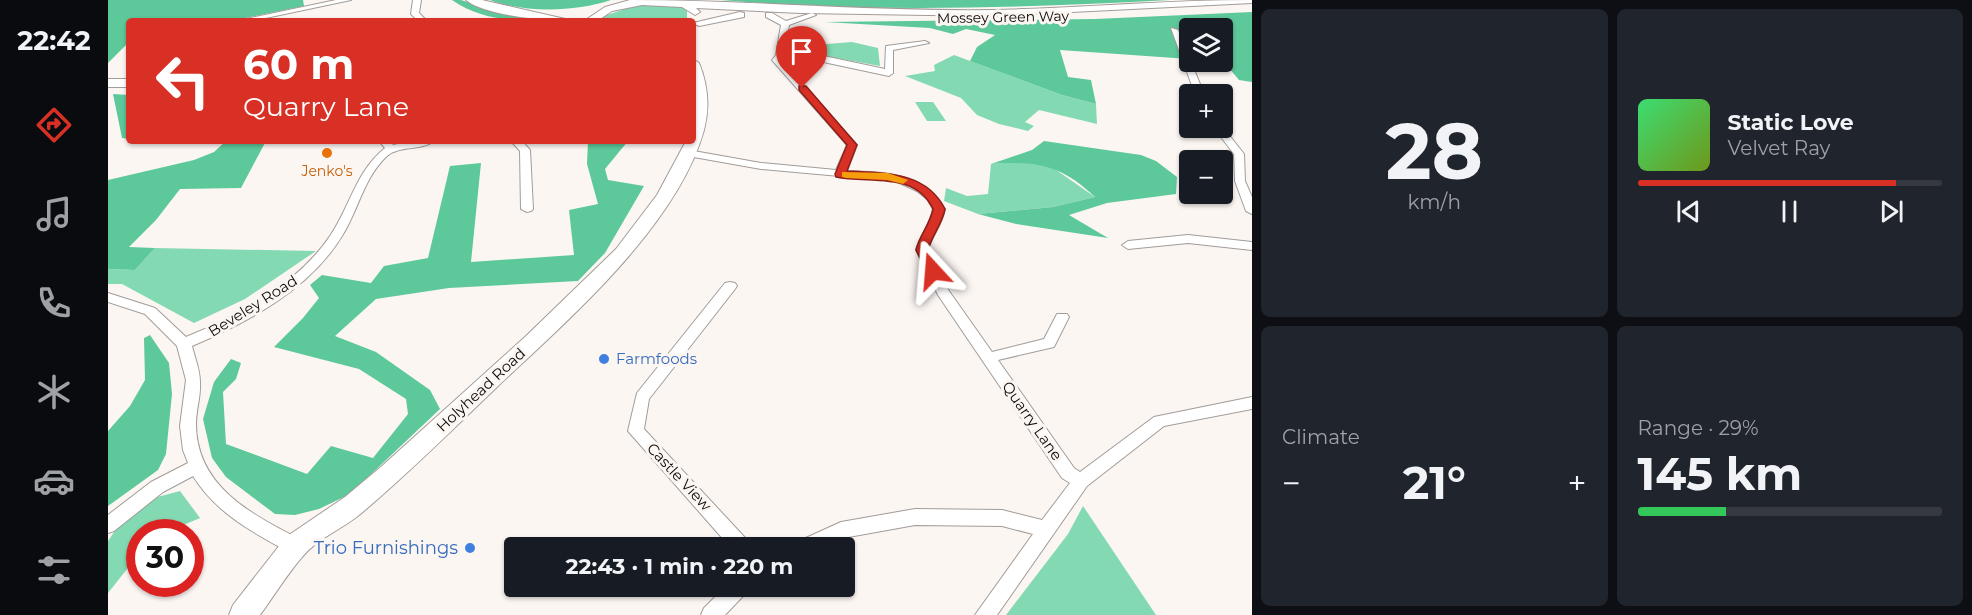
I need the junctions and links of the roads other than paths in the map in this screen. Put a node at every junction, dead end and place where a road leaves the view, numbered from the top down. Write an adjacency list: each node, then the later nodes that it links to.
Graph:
1 (347, 0): 12 (street)
2 (417, 0): 13 (street)
3 (471, 0): 9 (main road)
4 (1252, 0): 6 (main road, Mossey Green Way)
5 (633, 1): 6 (main road, Mossey Green Way); 8 (main road, Mossey Green Way)
6 (679, 2): 16 (main road)
7 (1252, 7): 11 (main road, Mossey Green Way)
8 (601, 10): 9 (main road, Mossey Green Way); 15 (main road)
9 (543, 15): 14 (main road)
10 (769, 15): 11 (main road, Mossey Green Way); 16 (main road, Mossey Green Way); 17 (street)
11 (812, 15): 17 (street)
12 (255, 18)
13 (420, 18)
14 (556, 18)
15 (593, 18)
16 (696, 24)
17 (785, 24): 20 (street)
18 (1174, 30): 23 (street)
19 (926, 43): 20 (street)
20 (780, 56): 30 (street)
21 (108, 83): 22 (main road)
22 (126, 83)
23 (1196, 84)
24 (696, 87): 25 (main road, Holyhead Road)
25 (696, 132)
26 (1227, 138): 32 (street)
27 (388, 144): 38 (street, Beveley Road)
28 (519, 144): 31 (street)
29 (691, 145): 30 (street, Quarry Lane); 47 (main road, Holyhead Road)
30 (840, 174): 39 (street, Quarry Lane)
31 (512, 203)
32 (1252, 211)
33 (1128, 245): 34 (street)
34 (1252, 246)
35 (730, 286): 45 (street, Castle View)
36 (108, 297): 38 (street)
37 (1062, 316): 39 (street)
38 (184, 344): 41 (street)
39 (987, 358): 42 (street, Quarry Lane)
40 (1252, 403): 42 (street)
41 (196, 467): 43 (street); 47 (street)
42 (1081, 481): 44 (street)
43 (108, 525)
44 (1045, 529): 46 (street); 51 (street)
45 (733, 537)
46 (826, 537)
47 (295, 546): 49 (main road, Holyhead Road)
48 (729, 597): 50 (street)
49 (243, 615)
50 (711, 615)
51 (985, 615)

